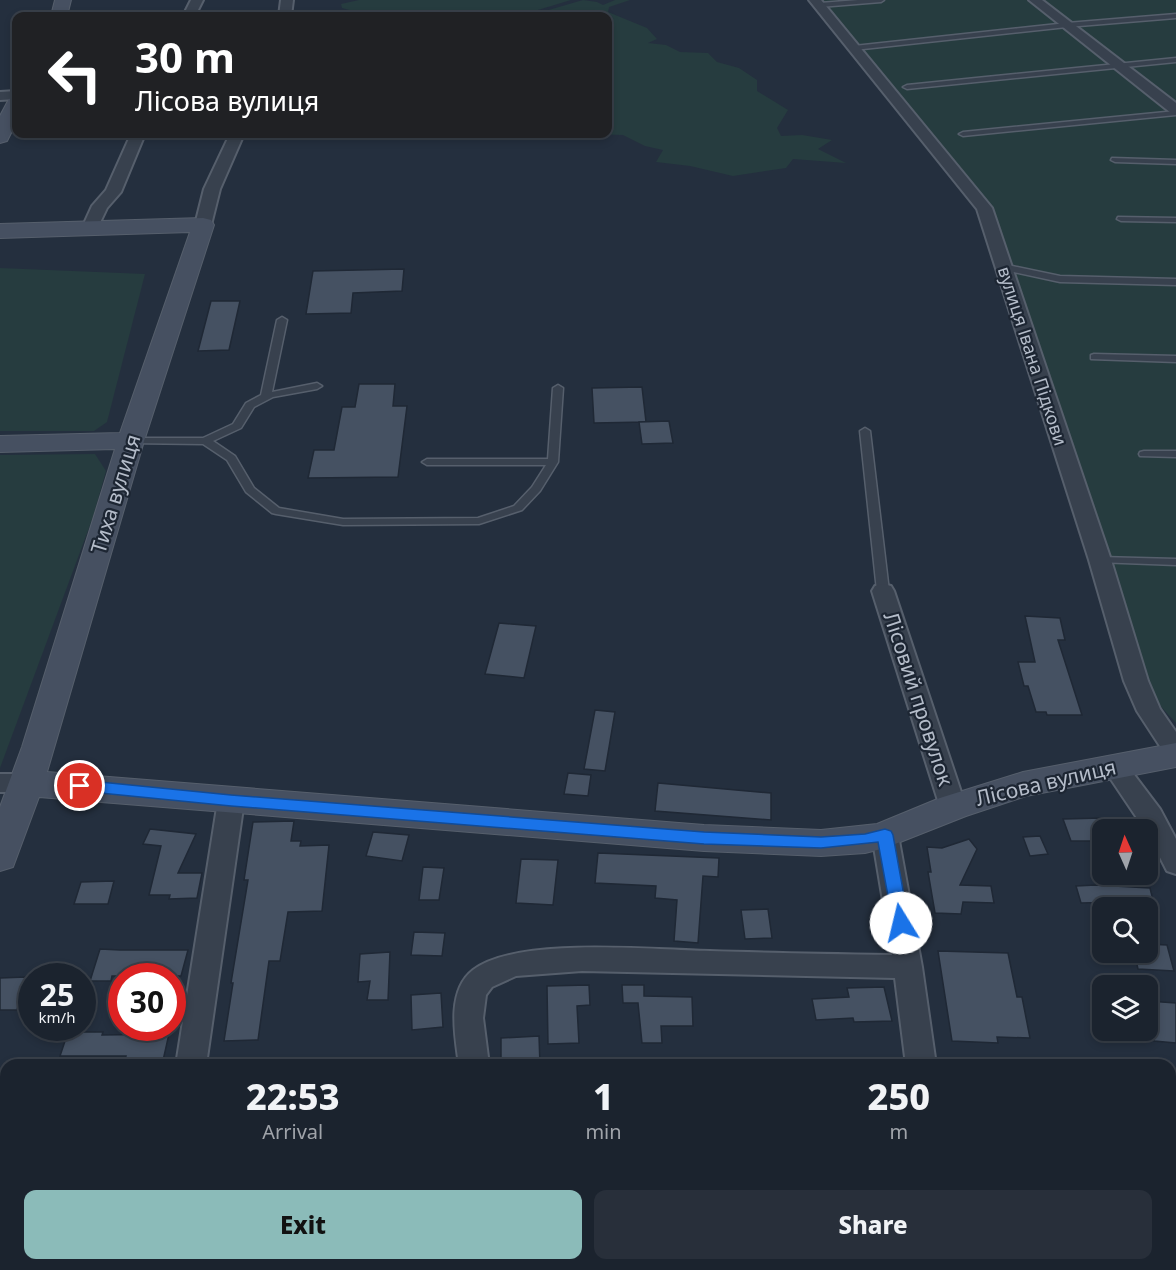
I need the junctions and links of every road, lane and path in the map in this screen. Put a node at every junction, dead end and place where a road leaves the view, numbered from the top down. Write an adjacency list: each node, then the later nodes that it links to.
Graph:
1 (881, 0): 3 (lane)
2 (1035, 0): 5 (street)
3 (818, 3): 6 (street, вулиця Івана Підкови)
4 (1176, 16): 5 (lane)
5 (1067, 25): 6 (lane); 8 (street)
6 (854, 48): 23 (street, вулиця Івана Підкови)
7 (1176, 60): 8 (lane)
8 (1118, 65): 9 (lane); 10 (street)
9 (908, 87)
10 (1176, 111): 12 (lane)
11 (12, 112): 13 (main road)
12 (963, 134)
13 (0, 137)
14 (136, 138): 21 (street)
15 (235, 138): 20 (street, Тиха вулиця)
16 (1115, 160): 17 (lane)
17 (1176, 162)
18 (1120, 219): 19 (lane)
19 (1176, 220)
20 (203, 225): 21 (main road); 32 (main road, Тиха вулиця)
21 (90, 228): 22 (main road)
22 (0, 231)
23 (1003, 267): 24 (lane); 39 (street, вулиця Івана Підкови)
24 (1176, 282)
25 (282, 321): 30 (lane)
26 (1094, 357): 27 (lane)
27 (1176, 359)
28 (317, 386): 30 (lane)
29 (558, 388): 38 (lane)
30 (266, 397): 33 (lane)
31 (865, 431): 41 (lane)
32 (131, 441): 33 (lane); 34 (main road); 44 (main road, Тиха вулиця)
33 (205, 441): 38 (lane)
34 (0, 444)
35 (1144, 454): 36 (lane)
36 (1176, 454)
37 (427, 462): 38 (lane)
38 (553, 462)
39 (1100, 560): 40 (lane); 42 (street, вулиця Івана Підкови)
40 (1176, 562)
41 (883, 591): 46 (street, Лісовий провулок)
42 (1176, 753): 43 (main road, Лісова вулиця)
43 (1114, 766): 46 (main road, Лісова вулиця); 49 (street)
44 (13, 783): 45 (main road, Лісова вулиця); 48 (main road, Тиха вулиця)
45 (231, 801): 47 (main road, Лісова вулиця); 51 (street)
46 (953, 807): 47 (main road, Лісова вулиця)
47 (885, 835): 50 (street)
48 (0, 857)
49 (1176, 864)
50 (908, 967): 52 (street); 53 (street)
51 (192, 1059)
52 (474, 1059)
53 (920, 1059)

